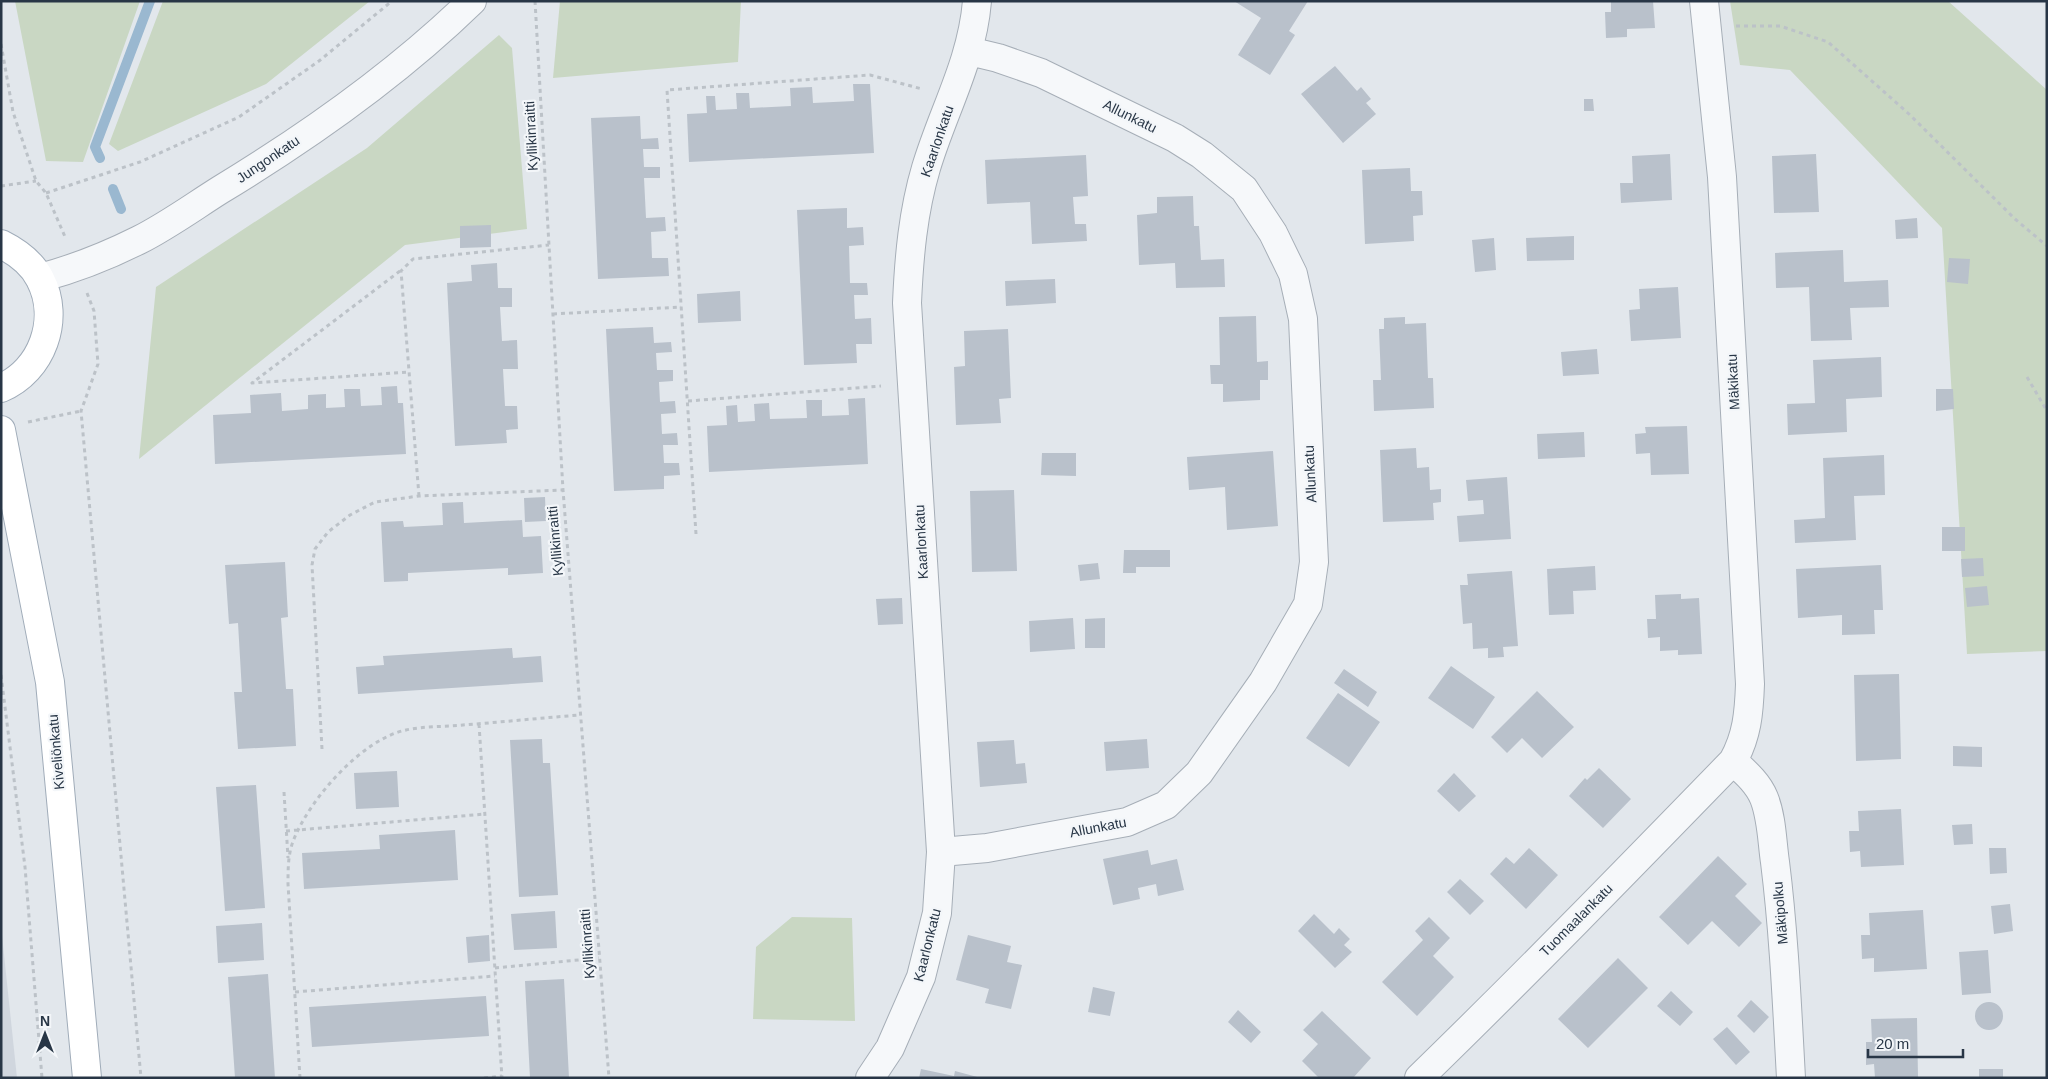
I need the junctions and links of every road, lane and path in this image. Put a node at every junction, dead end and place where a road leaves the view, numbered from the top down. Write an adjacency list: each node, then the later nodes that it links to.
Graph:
1 (392, 1): 11 (path)
2 (472, 1): 17 (street, Jungonkatu)
3 (535, 1): 14 (path, Kyllikinraitti)
4 (977, 1): 7 (street, Kaarlonkatu)
5 (1706, 14): 15 (path); 37 (street, Mäkikatu)
6 (1, 44): 9 (path)
7 (969, 51): 8 (street, Kaarlonkatu); 42 (street, Allunkatu)
8 (952, 97): 18 (path); 23 (street, Kaarlonkatu)
9 (36, 181): 10 (path); 11 (path)
10 (1, 186)
11 (46, 194): 12 (path)
12 (65, 237)
13 (1, 244): 17 (main road)
14 (549, 245): 16 (path); 20 (path, Kyllikinraitti)
15 (2047, 246)
16 (401, 271): 21 (path); 21 (path)
17 (40, 278): 24 (main road)
18 (681, 307): 20 (path); 25 (path)
19 (94, 311): 26 (path)
20 (552, 314): 30 (path, Kyllikinraitti)
21 (409, 372): 31 (path)
22 (2027, 377): 27 (path)
23 (912, 384): 25 (path); 42 (street, Kaarlonkatu)
24 (1, 388)
25 (688, 401): 32 (path)
26 (81, 410): 28 (path); 51 (path)
27 (2047, 411)
28 (35, 420)
29 (1, 430): 50 (main road, Kiveliönkatu)
30 (562, 490): 31 (path); 34 (path, Kyllikinraitti)
31 (419, 496): 36 (path)
32 (696, 534)
33 (1, 675): 49 (path)
34 (580, 715): 35 (path); 44 (path, Kyllikinraitti)
35 (479, 724): 39 (path); 41 (path)
36 (322, 749)
37 (1733, 761): 56 (street, Tuomaalankatu); 57 (street, Mäkipolku)
38 (284, 792): 40 (path)
39 (484, 814): 41 (path); 45 (path)
40 (286, 831): 41 (path); 43 (path)
41 (298, 831): 43 (path)
42 (941, 852): 55 (street, Kaarlonkatu)
43 (288, 861): 47 (path)
44 (599, 958): 45 (path); 54 (path, Kyllikinraitti)
45 (495, 968): 46 (path)
46 (495, 976): 47 (path); 48 (path)
47 (295, 992): 52 (path)
48 (502, 1077): 53 (path)
49 (42, 1078)
50 (87, 1078)
51 (141, 1078)
52 (300, 1078)
53 (484, 1078)
54 (609, 1078)
55 (870, 1078)
56 (1420, 1078)
57 (1791, 1078)

